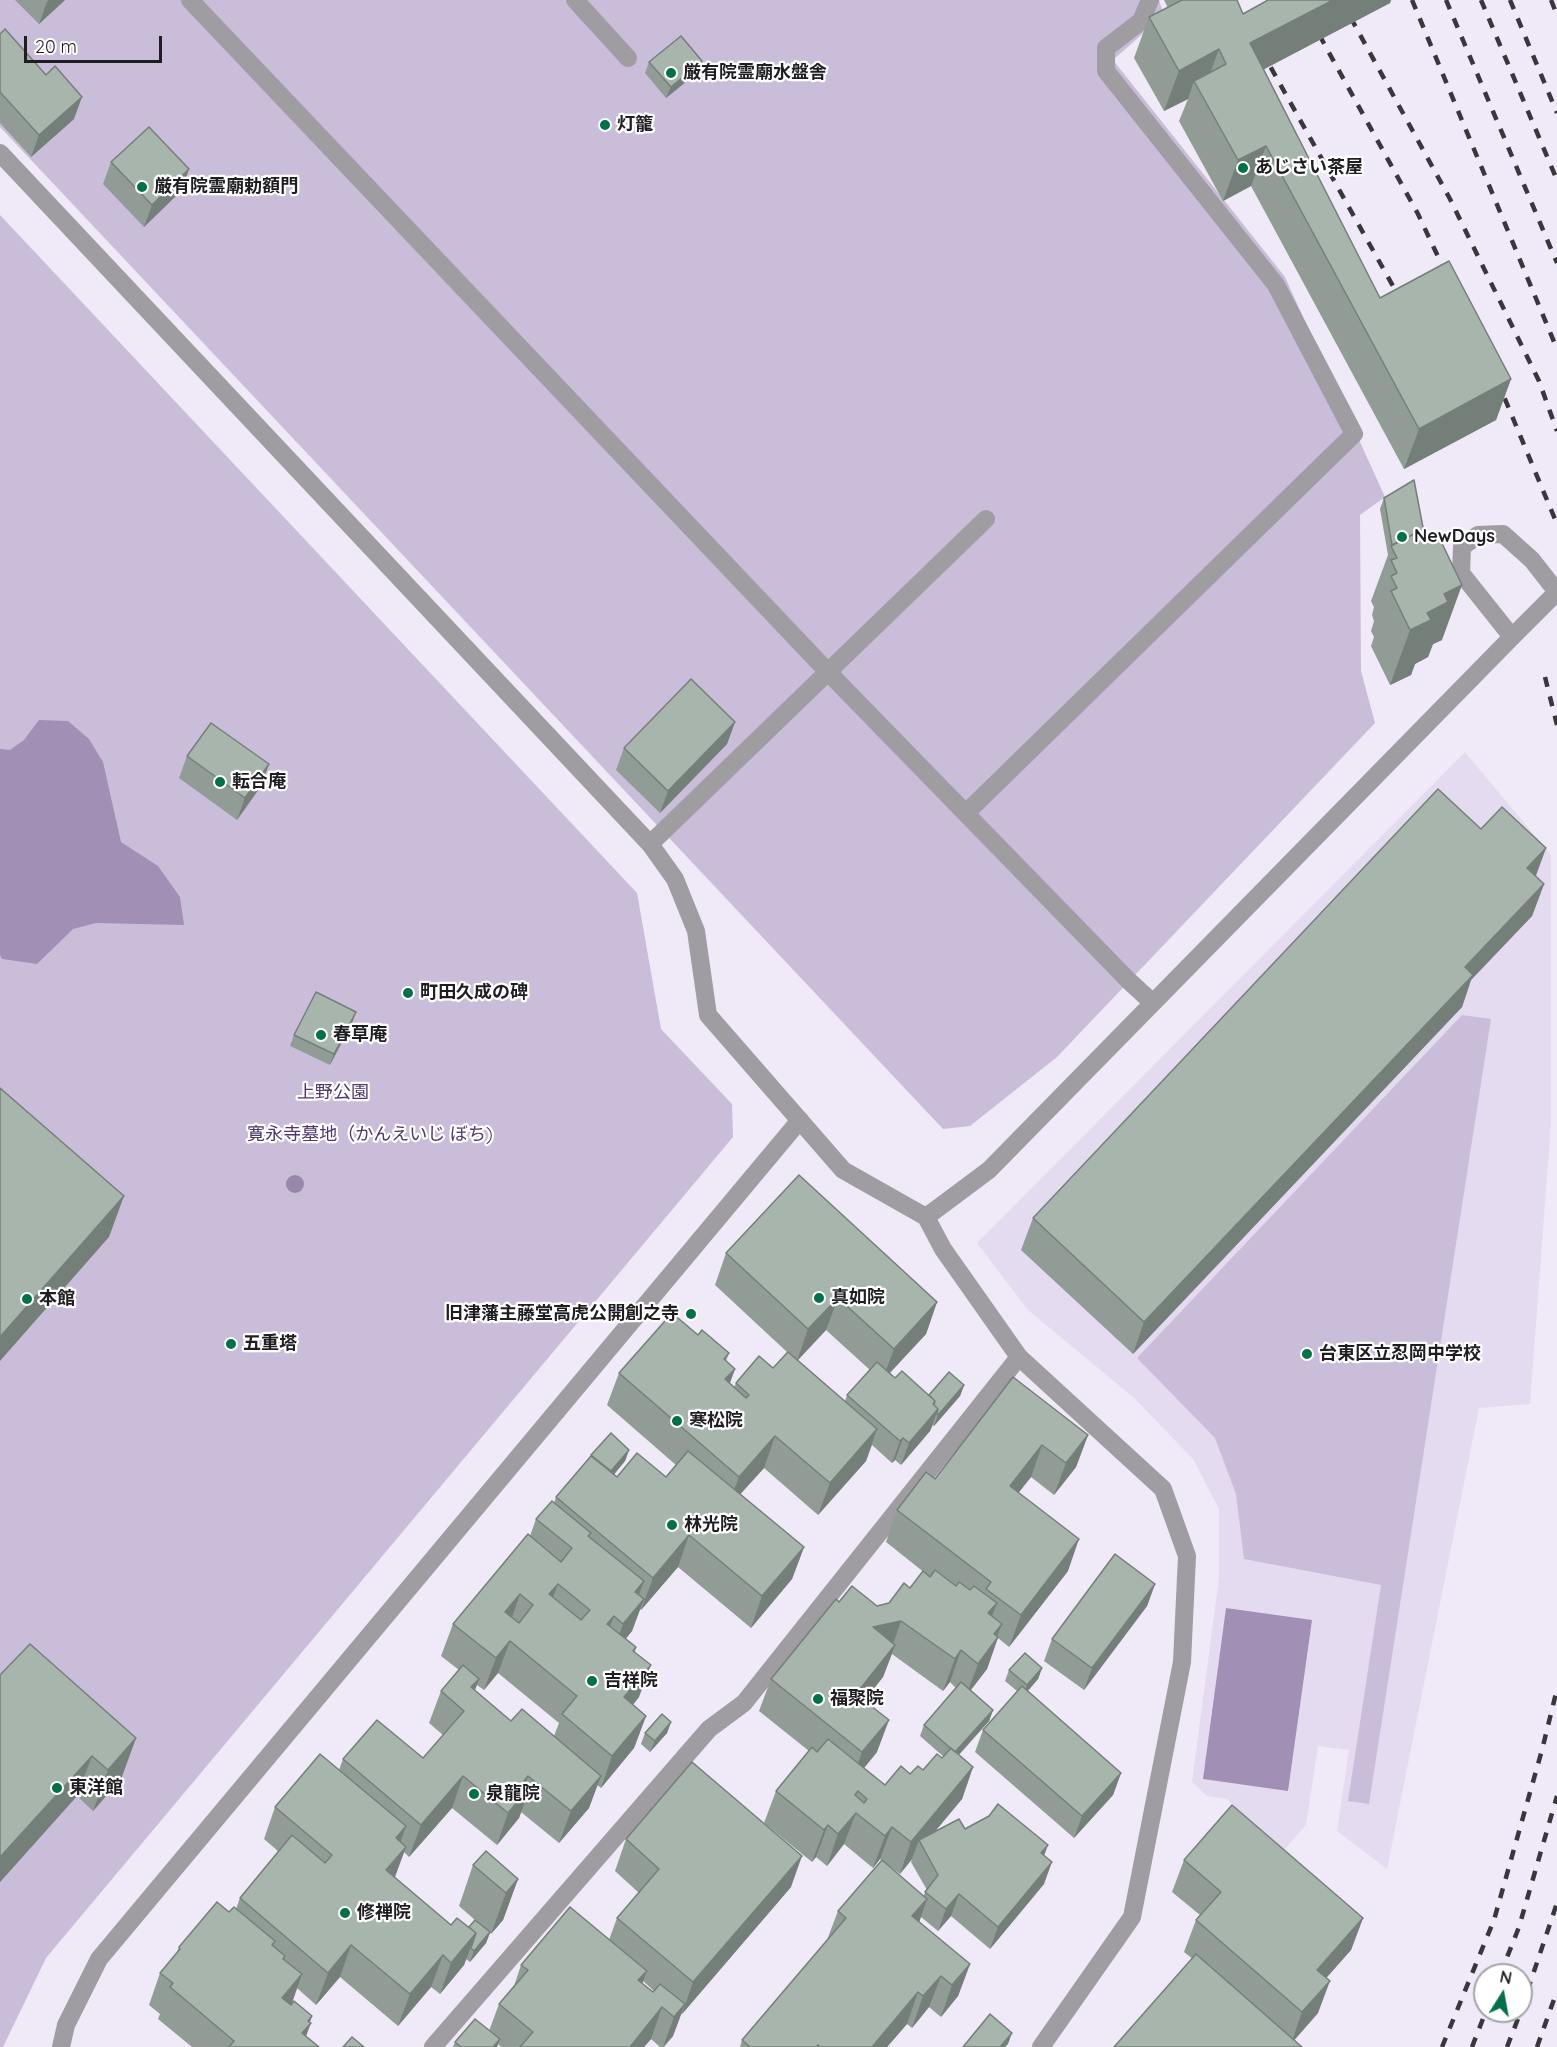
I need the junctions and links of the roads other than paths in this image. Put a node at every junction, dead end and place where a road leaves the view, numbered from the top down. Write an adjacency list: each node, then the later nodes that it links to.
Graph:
1 (190, 0): 9 (street)
2 (575, 0): 4 (street)
3 (1150, 0): 10 (street)
4 (628, 58)
5 (0, 153): 11 (street)
6 (986, 519): 9 (street)
7 (1557, 592): 8 (street, bridge); 8 (street)
8 (1512, 638): 12 (street)
9 (828, 672): 10 (street); 11 (street)
10 (966, 813): 12 (street)
11 (650, 844): 13 (street)
12 (1153, 1003): 14 (street)
13 (800, 1120): 14 (street); 16 (street)
14 (926, 1217): 15 (street)
15 (1019, 1357): 17 (street); 18 (street)
16 (61, 2047)
17 (433, 2047)
18 (1041, 2047)

